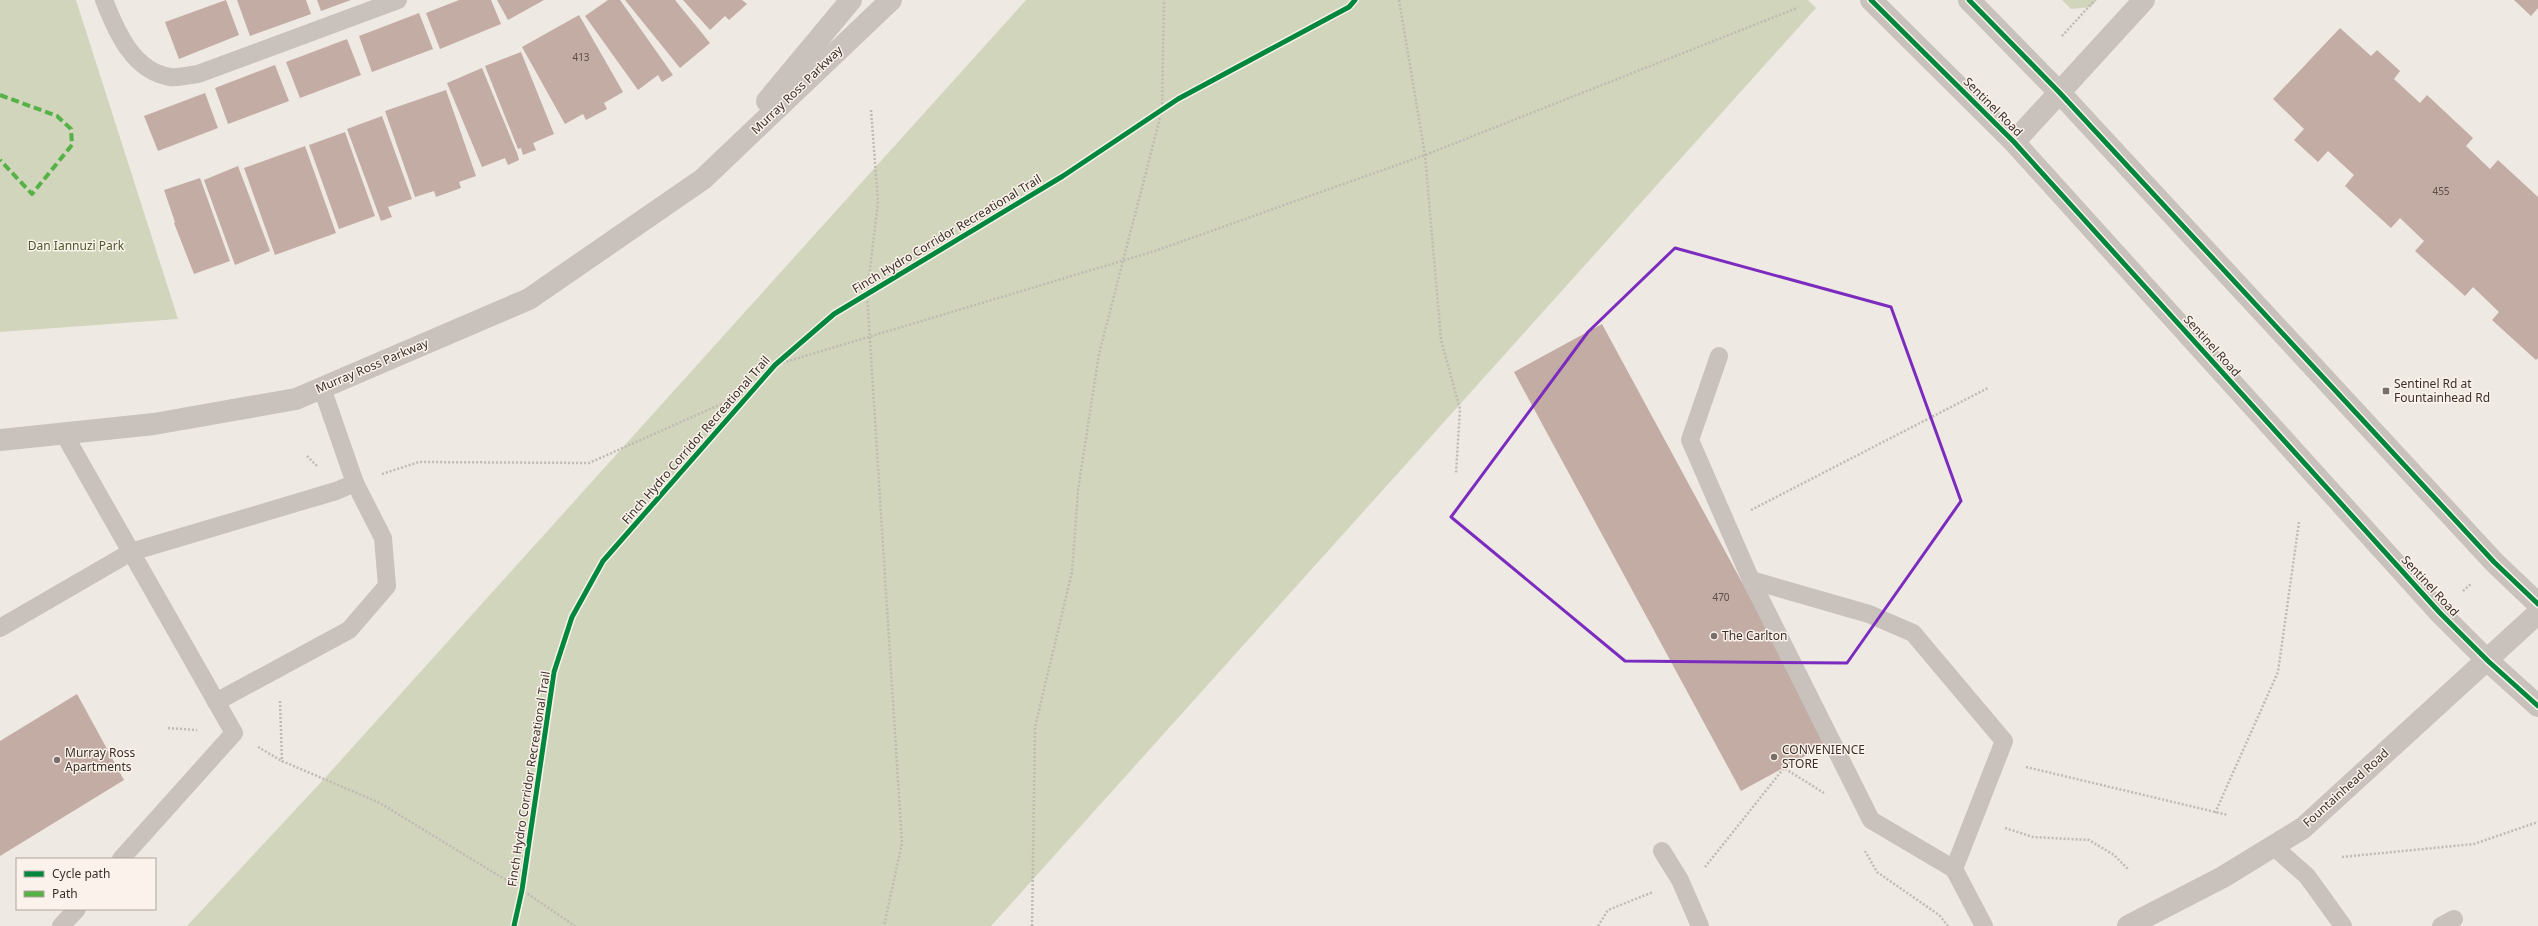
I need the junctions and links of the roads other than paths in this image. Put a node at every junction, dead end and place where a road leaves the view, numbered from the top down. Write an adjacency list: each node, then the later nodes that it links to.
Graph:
1 (104, 0): 2 (lane)
2 (398, 0)
3 (851, 0): 10 (street, Murray Ross Parkway)
4 (891, 0): 10 (street, Murray Ross Parkway)
5 (1871, 0): 9 (street, Sentinel Road)
6 (1969, 0): 8 (street)
7 (2144, 0): 8 (street)
8 (2060, 92): 9 (street); 18 (street)
9 (2014, 142): 21 (street, Sentinel Road)
10 (703, 179): 12 (street, Murray Ross Parkway)
11 (1719, 356): 17 (lane)
12 (322, 388): 13 (street, Murray Ross Parkway); 15 (lane)
13 (64, 434): 14 (street, Murray Ross Parkway); 16 (lane)
14 (0, 440)
15 (355, 483): 16 (lane); 22 (lane)
16 (131, 552): 20 (lane); 22 (lane)
17 (1751, 580): 27 (lane); 27 (lane)
18 (2538, 604)
19 (2538, 613): 21 (street, Fountainhead Road)
20 (0, 628)
21 (2488, 661): 23 (street, Sentinel Road); 24 (street, Fountainhead Road)
22 (216, 702): 26 (lane)
23 (2538, 706)
24 (2274, 847): 32 (street, Fountainhead Road); 33 (lane)
25 (1662, 851): 30 (lane)
26 (122, 858)
27 (1954, 869): 31 (lane)
28 (76, 910): 29 (lane)
29 (61, 926)
30 (1700, 926)
31 (1984, 926)
32 (2128, 926)
33 (2343, 926)

